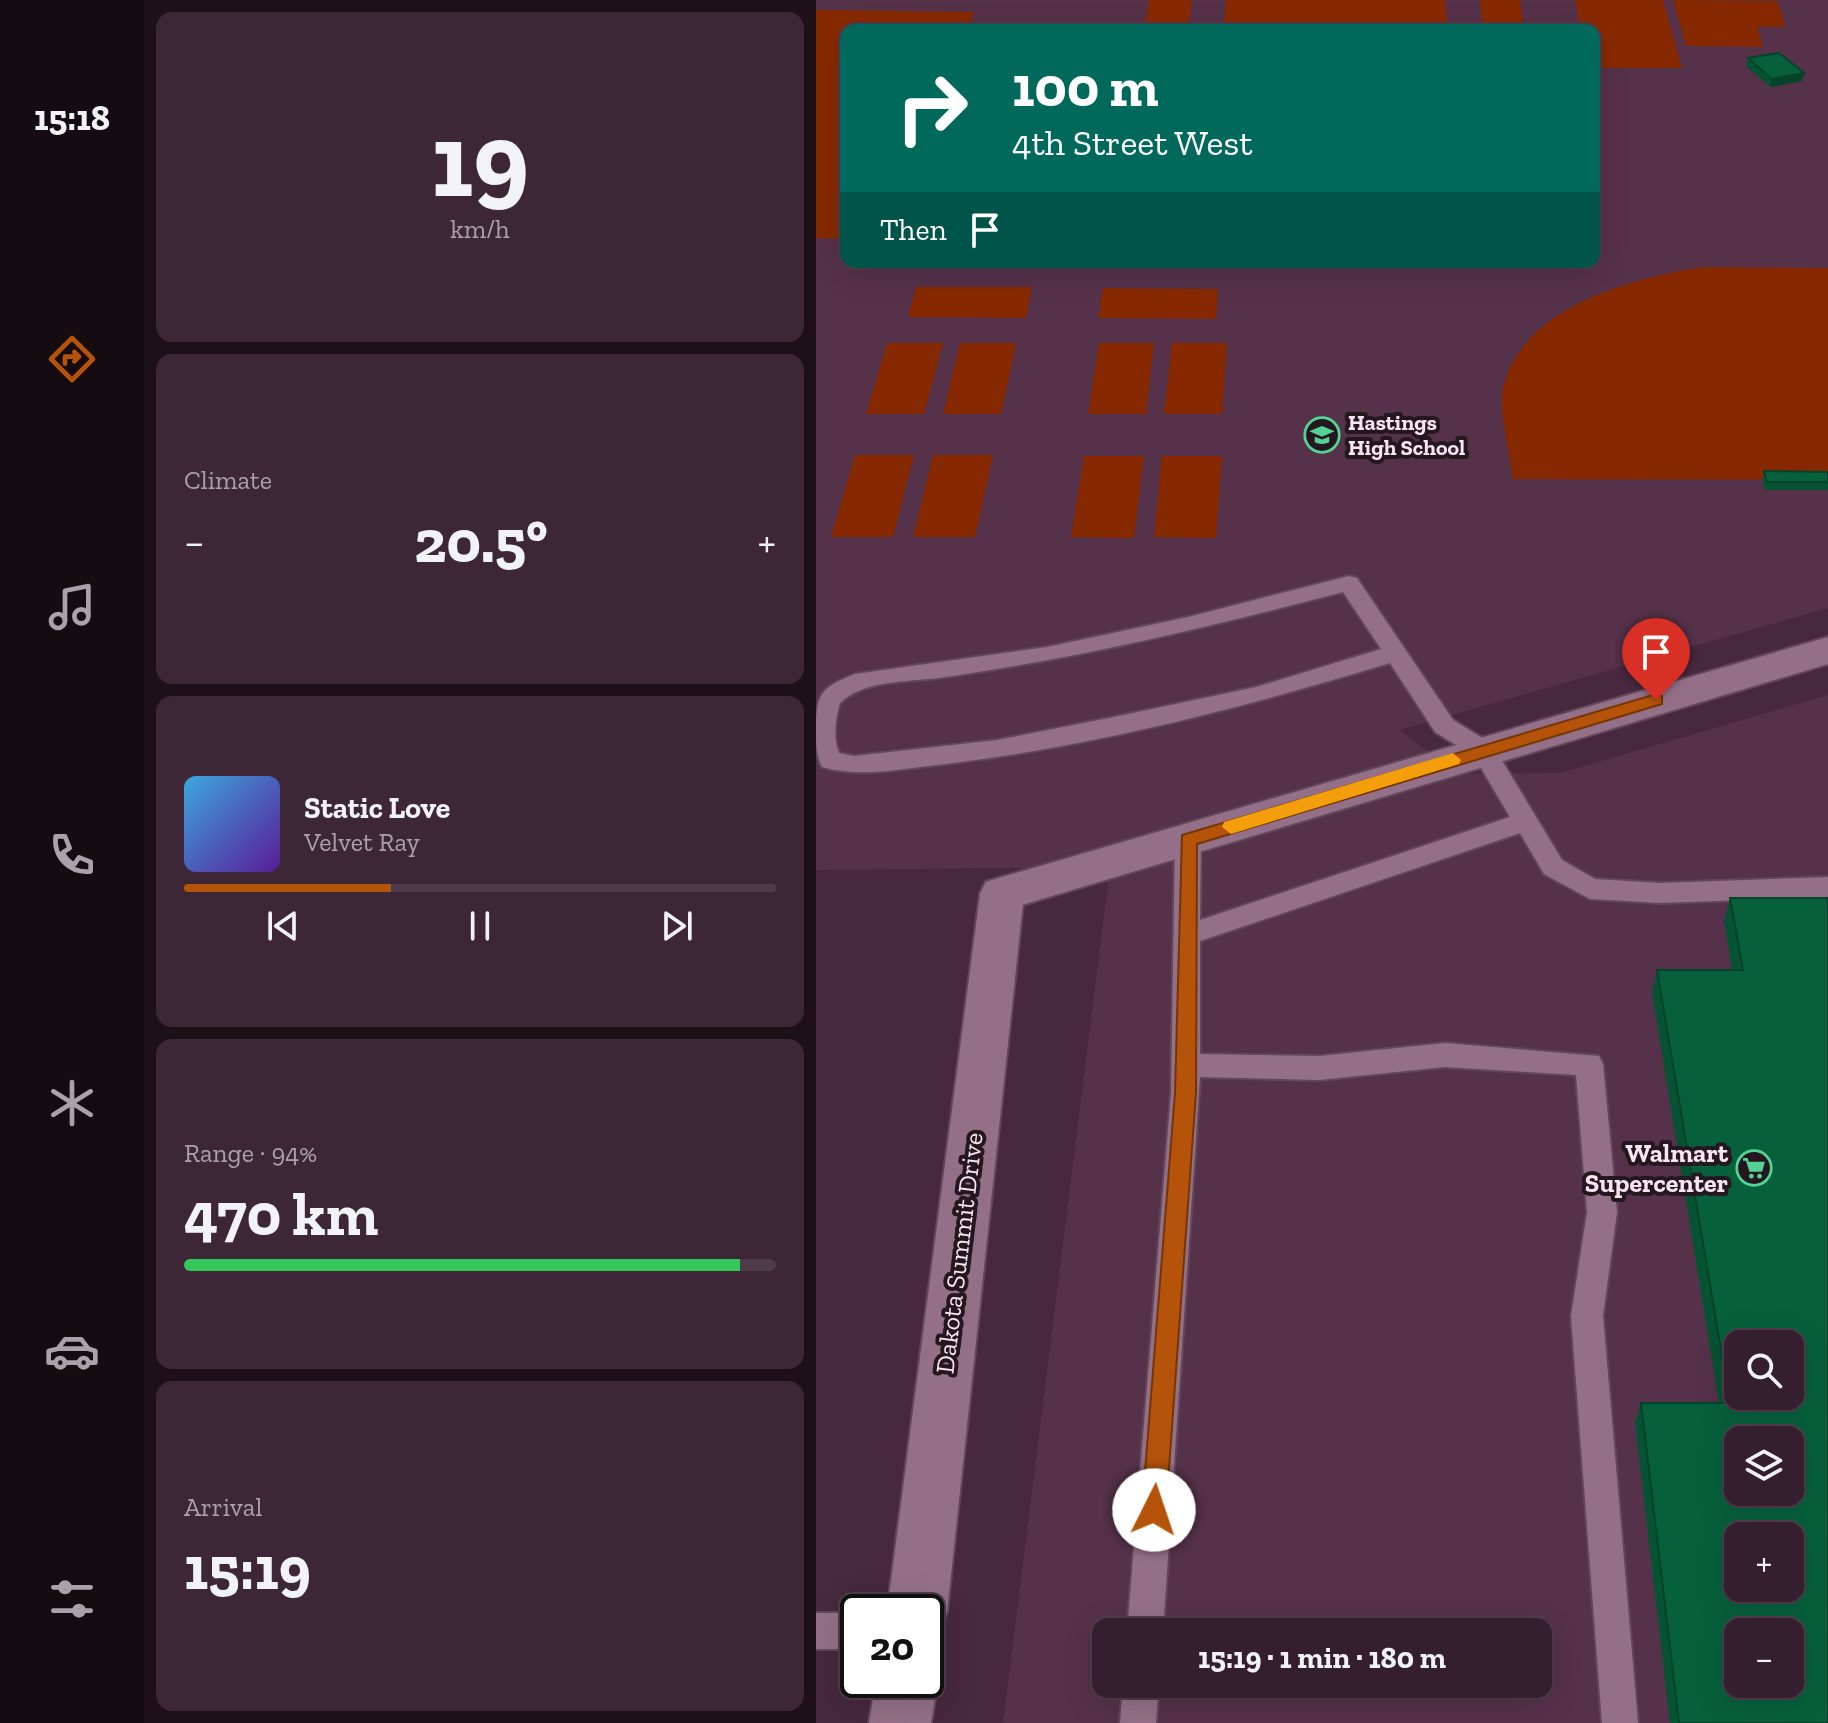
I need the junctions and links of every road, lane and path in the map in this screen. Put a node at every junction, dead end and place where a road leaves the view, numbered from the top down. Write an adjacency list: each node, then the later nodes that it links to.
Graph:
1 (1828, 650): 3 (street)
2 (1395, 653): 2 (lane); 3 (lane)
3 (1483, 750): 4 (lane); 5 (street)
4 (1527, 821): 6 (lane); 7 (lane)
5 (1188, 840): 7 (lane); 9 (street, Dakota Summit Drive)
6 (1828, 887)
7 (1186, 935): 8 (lane)
8 (1184, 1065): 10 (lane); 17 (lane)
9 (919, 1594)
10 (1146, 1618)
11 (816, 1631): 12 (lane)
12 (840, 1631)
13 (904, 1698): 15 (street)
14 (1140, 1698): 16 (lane)
15 (900, 1723)
16 (1138, 1723)
17 (1620, 1723)

